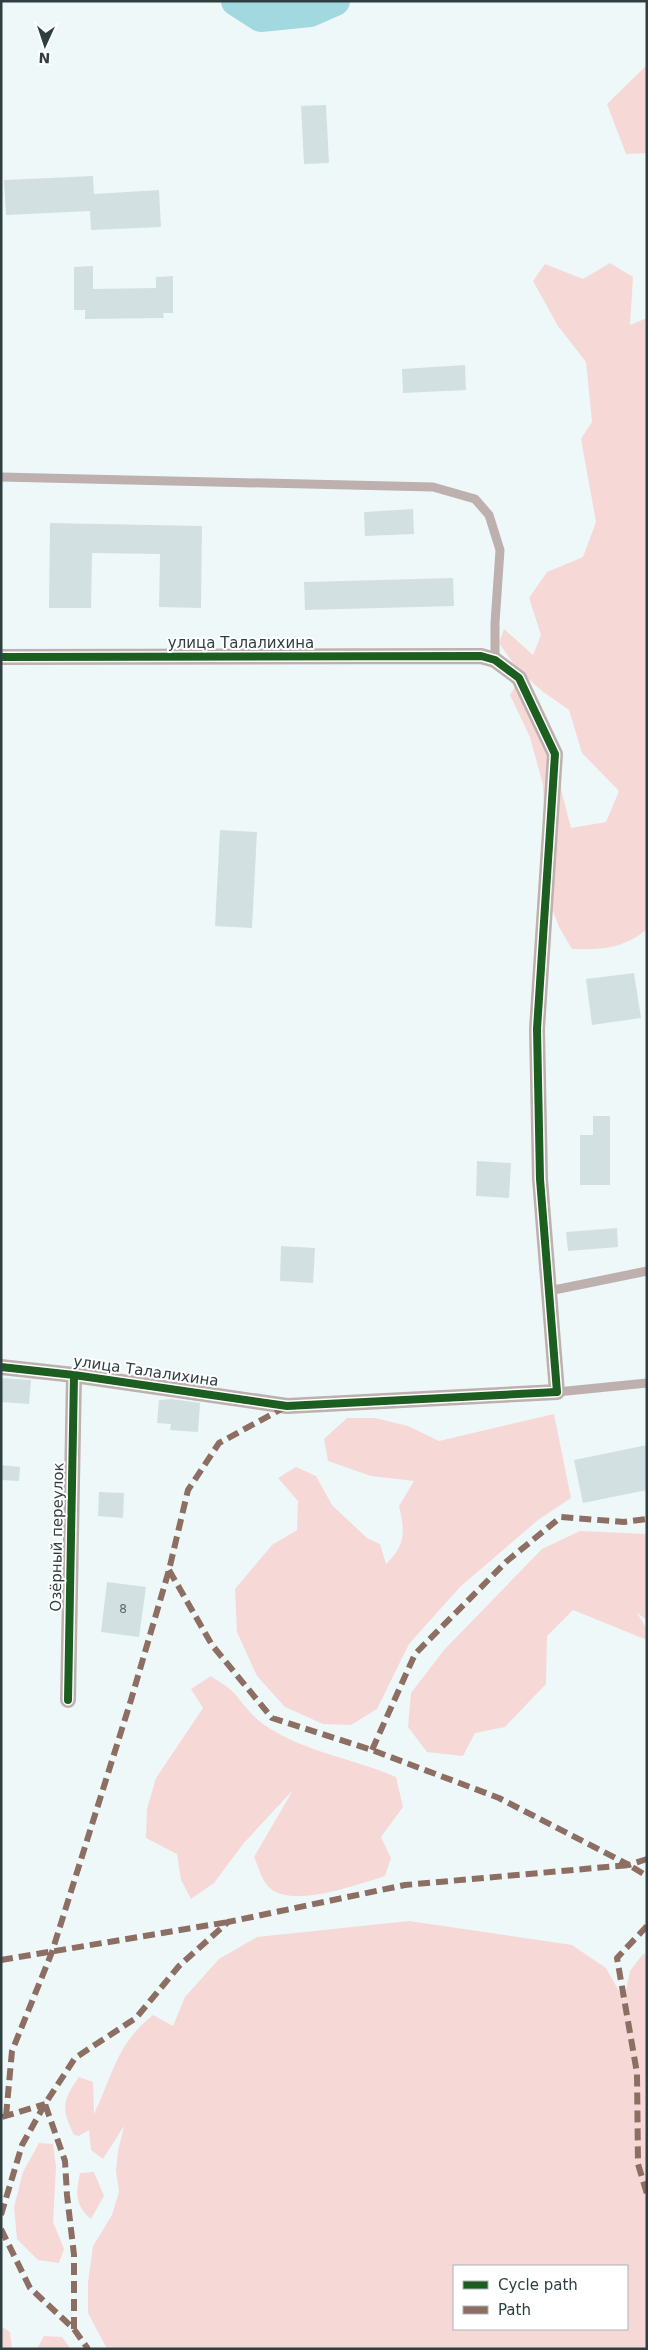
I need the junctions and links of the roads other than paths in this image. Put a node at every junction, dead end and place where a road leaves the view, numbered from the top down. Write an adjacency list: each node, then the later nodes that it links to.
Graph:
1 (1, 477): 3 (lane)
2 (1, 657): 3 (street, улица Талалихина)
3 (488, 658): 5 (street)
4 (647, 1271): 5 (lane)
5 (549, 1291): 9 (street)
6 (1, 1367): 7 (street, улица Талалихина)
7 (74, 1374): 9 (street, улица Талалихина); 10 (street, Озёрный переулок)
8 (647, 1383): 9 (lane)
9 (557, 1392)
10 (68, 1700)

